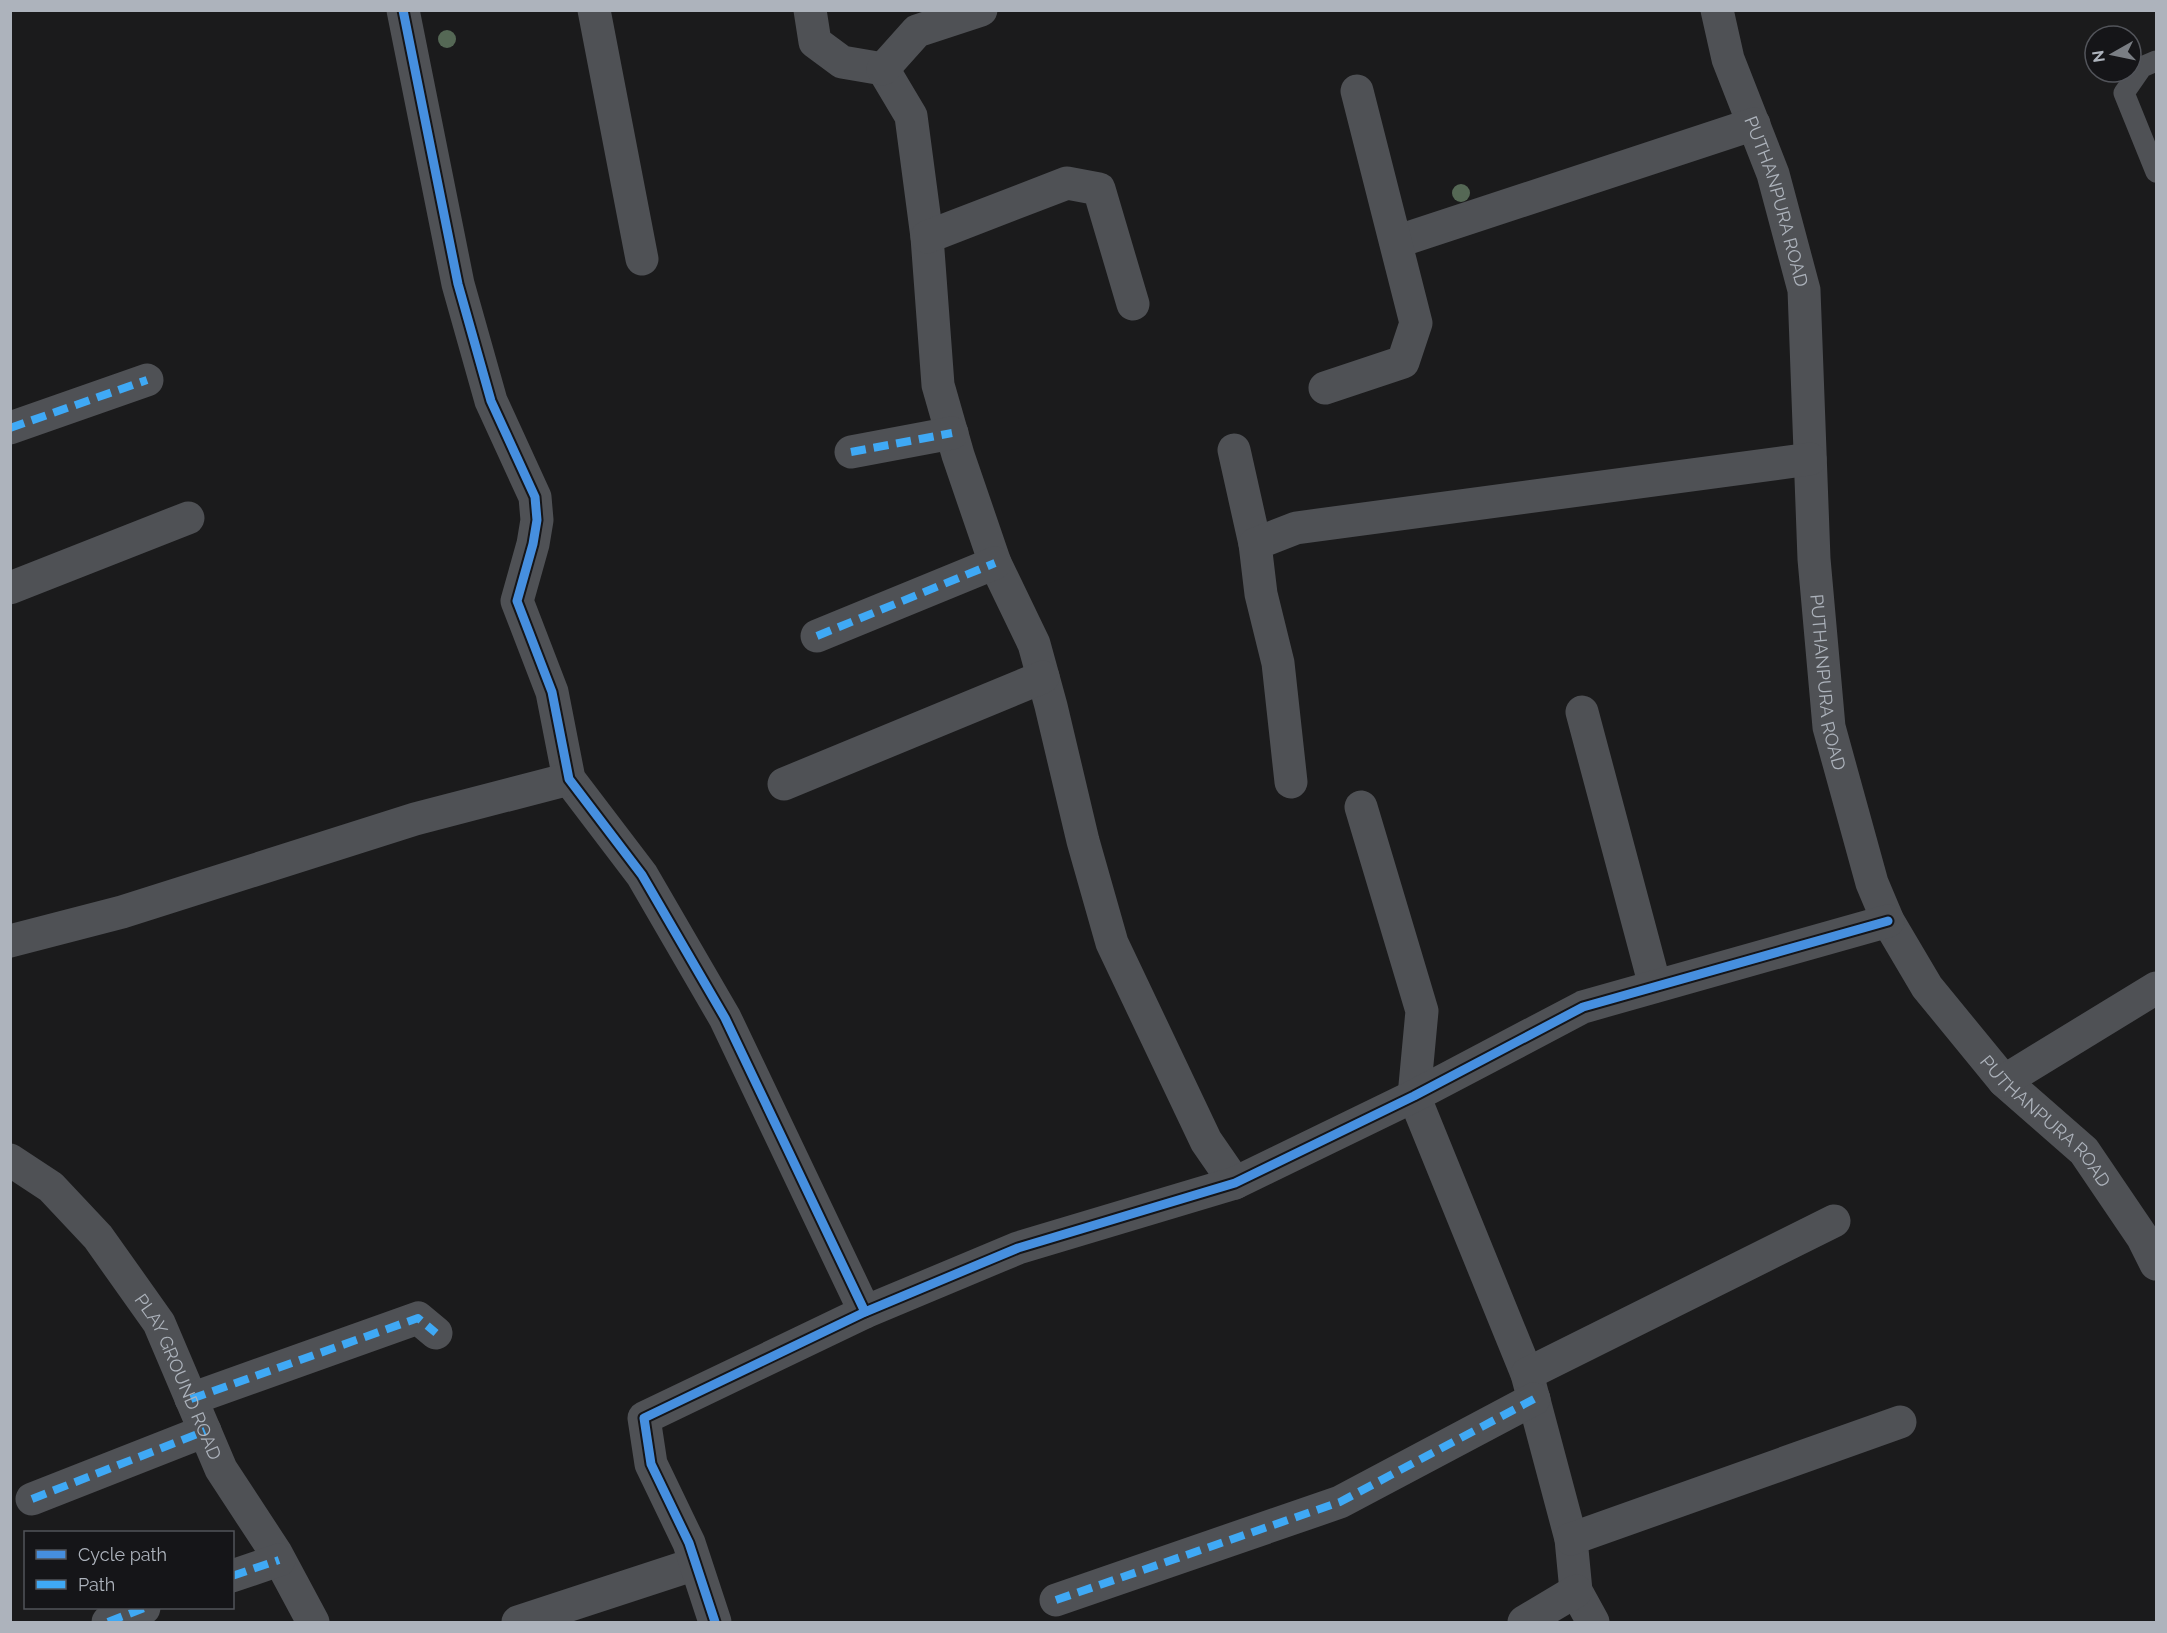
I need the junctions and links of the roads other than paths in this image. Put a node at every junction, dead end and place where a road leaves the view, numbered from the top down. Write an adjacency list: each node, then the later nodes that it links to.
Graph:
1 (403, 10): 29 (street)
2 (594, 10): 13 (street)
3 (810, 10): 7 (street)
4 (981, 10): 7 (street)
5 (1717, 10): 9 (street, PUTHANPURA ROAD)
6 (2157, 61): 10 (lane)
7 (883, 69): 11 (street)
8 (1357, 91): 12 (street)
9 (1754, 124): 12 (street); 21 (street, PUTHANPURA ROAD)
10 (2157, 172)
11 (927, 237): 14 (street); 18 (street)
12 (1396, 242): 16 (street)
13 (642, 259)
14 (1133, 304)
15 (147, 380): 17 (street)
16 (1326, 388)
17 (10, 428)
18 (952, 433): 20 (street); 24 (street)
19 (1234, 450): 23 (street)
20 (851, 452)
21 (1810, 459): 23 (street); 33 (street, PUTHANPURA ROAD)
22 (188, 518): 25 (street)
23 (1255, 544): 30 (street)
24 (995, 563): 26 (street); 27 (street)
25 (10, 588)
26 (817, 636)
27 (1043, 677): 31 (street); 40 (street)
28 (1582, 712): 35 (street)
29 (569, 779): 34 (street); 43 (street)
30 (1292, 782)
31 (784, 783)
32 (1361, 807): 38 (street)
33 (1888, 921): 35 (street); 37 (street, PUTHANPURA ROAD)
34 (10, 941)
35 (1655, 986): 38 (street)
36 (2157, 988): 37 (street)
37 (2004, 1081): 42 (street, PUTHANPURA ROAD)
38 (1414, 1096): 40 (street); 45 (street)
39 (10, 1160): 46 (street, PLAY GROUND ROAD)
40 (1235, 1183): 43 (street)
41 (1834, 1221): 45 (street)
42 (2157, 1264)
43 (865, 1312): 52 (street)
44 (436, 1333): 46 (street)
45 (1531, 1387): 50 (street); 55 (street)
46 (191, 1399): 48 (street, PLAY GROUND ROAD)
47 (1900, 1422): 50 (street)
48 (205, 1431): 49 (street); 51 (street, PLAY GROUND ROAD)
49 (32, 1499)
50 (1571, 1539): 54 (street)
51 (279, 1560): 53 (street); 58 (street, PLAY GROUND ROAD)
52 (695, 1564): 59 (street); 60 (street)
53 (234, 1575)
54 (1576, 1591): 61 (street); 62 (street)
55 (1056, 1600)
56 (142, 1609): 57 (street)
57 (108, 1623)
58 (313, 1623)
59 (518, 1623)
60 (714, 1623)
61 (1524, 1623)
62 (1593, 1623)

